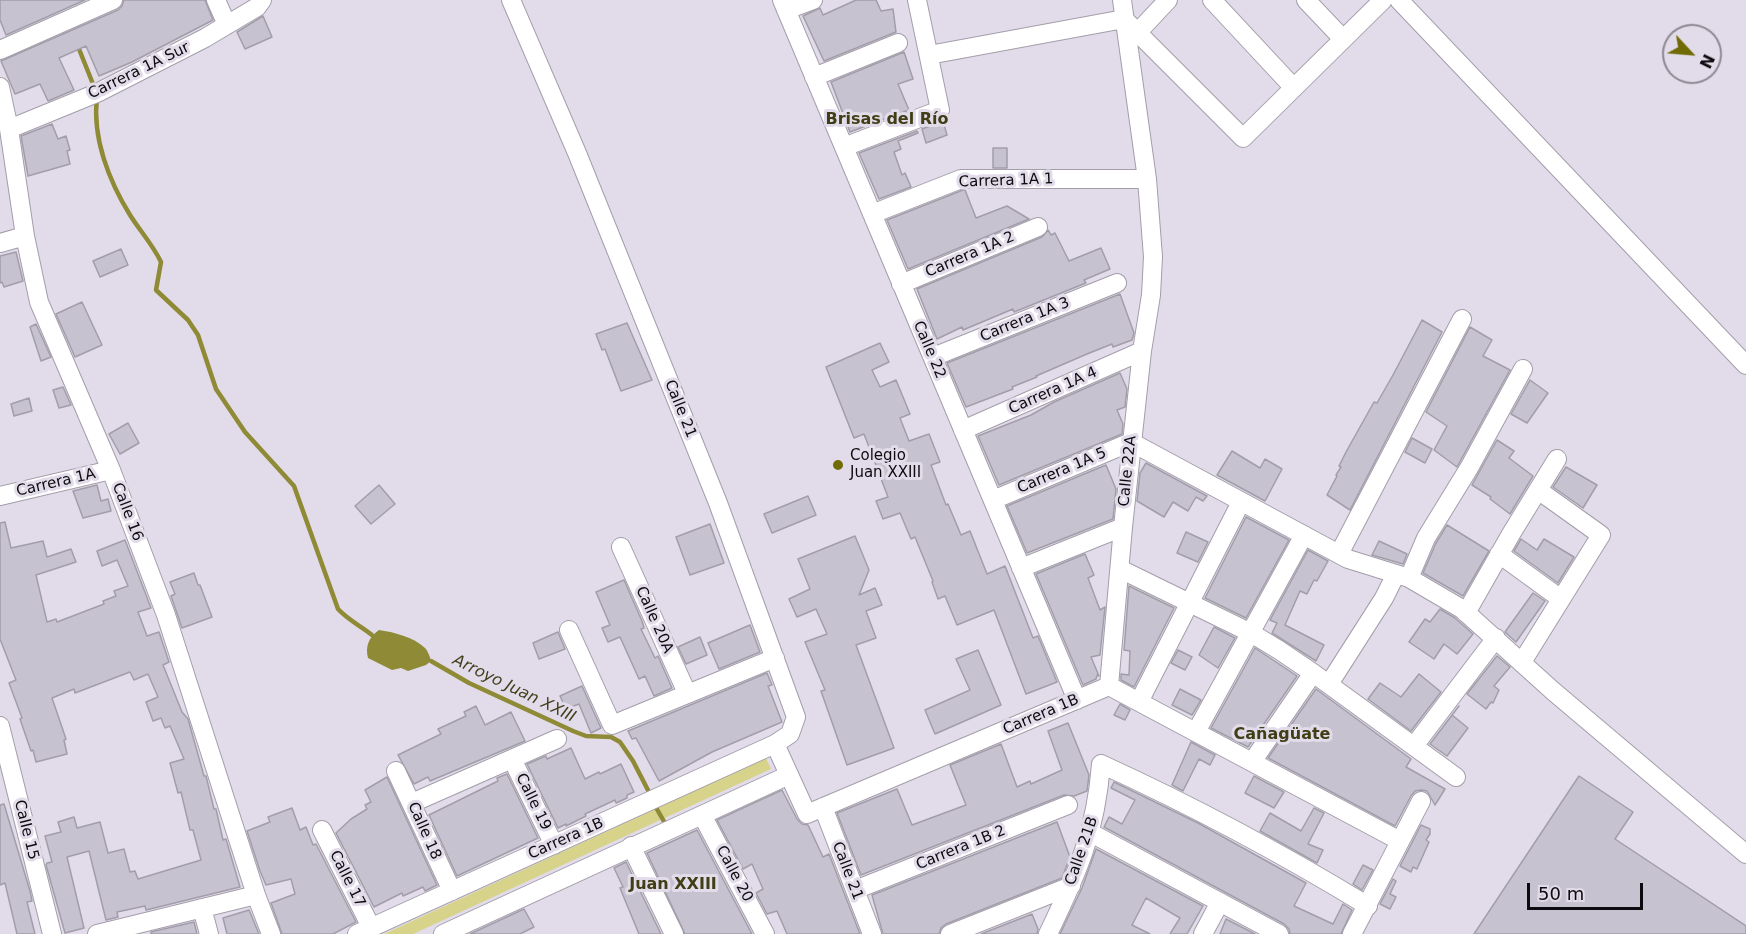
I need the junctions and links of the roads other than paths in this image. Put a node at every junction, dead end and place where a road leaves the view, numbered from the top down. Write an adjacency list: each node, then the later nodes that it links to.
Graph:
1 (113, 0): 19 (street)
2 (216, 0): 15 (street)
3 (262, 0): 15 (street, Carrera 1A Sur)
4 (511, 0): 60 (street, Calle 21)
5 (813, 0): 13 (street)
6 (917, 0): 20 (street)
7 (1122, 0): 14 (street, Calle 22A)
8 (1168, 0): 16 (street)
9 (1212, 0): 23 (street)
10 (1306, 0): 17 (street)
11 (1383, 0): 17 (street)
12 (1399, 0): 36 (street)
13 (784, 5): 21 (street, Calle 22)
14 (1124, 20): 16 (street); 20 (street); 26 (street, Calle 22A)
15 (227, 25): 24 (street, Carrera 1A Sur)
16 (1137, 33): 23 (street)
17 (1343, 39): 23 (street)
18 (898, 43): 21 (street)
19 (0, 50)
20 (929, 55): 25 (street)
21 (814, 77): 25 (street, Calle 22)
22 (0, 87): 24 (street, Calle 16)
23 (1294, 88)
24 (9, 129): 29 (street, Calle 16)
25 (844, 147): 27 (street, Calle 22)
26 (1147, 179): 27 (street, Carrera 1A 1); 34 (street, Calle 22A)
27 (872, 214): 32 (street, Calle 22)
28 (1038, 227): 32 (street, Carrera 1A 2)
29 (25, 236): 30 (street); 41 (street, Calle 16)
30 (0, 243)
31 (1117, 283): 35 (street, Carrera 1A 3)
32 (901, 284): 35 (street, Calle 22)
33 (1462, 319): 49 (street)
34 (1142, 351): 38 (street, Carrera 1A 4); 39 (street, Calle 22A)
35 (933, 357): 38 (street, Calle 22)
36 (1746, 365)
37 (1523, 369): 53 (street)
38 (963, 430): 44 (street, Calle 22)
39 (1131, 442): 44 (street, Carrera 1A 5); 45 (street); 46 (street, Calle 22A)
40 (1557, 459): 42 (street)
41 (111, 470): 43 (street, Carrera 1A); 92 (street, Calle 16)
42 (1538, 490): 50 (street); 54 (street)
43 (0, 496)
44 (993, 500): 51 (street, Calle 22)
45 (1241, 502): 47 (street); 55 (street)
46 (1123, 527): 51 (street); 52 (street, Calle 22A)
47 (1304, 536): 49 (street); 58 (street)
48 (621, 546): 65 (street, Calle 20A)
49 (1339, 554): 53 (street)
50 (1499, 554): 54 (street); 56 (street)
51 (1021, 568): 66 (street, Calle 22)
52 (1119, 570): 55 (street); 64 (street, Calle 22A)
53 (1402, 576): 56 (street); 63 (street)
54 (1561, 599): 61 (street)
55 (1189, 603): 58 (street); 67 (street)
56 (1466, 613): 59 (street)
57 (570, 630): 65 (street)
58 (1251, 633): 62 (street); 69 (street)
59 (1496, 638): 61 (street); 72 (street)
60 (775, 658): 65 (street); 71 (street, Calle 21)
61 (1522, 662): 88 (street)
62 (1313, 673): 63 (street); 74 (street)
63 (1329, 684): 72 (street)
64 (1109, 686): 66 (street, Carrera 1B); 67 (street)
65 (687, 693)
66 (1077, 700): 81 (street, Carrera 1B)
67 (1139, 702): 69 (street)
68 (0, 726): 97 (street, Calle 15)
69 (1196, 732): 74 (street)
70 (557, 739): 73 (street)
71 (775, 744): 76 (street, Calle 21); 86 (street, Carrera 1B)
72 (1414, 746): 77 (street)
73 (512, 759): 79 (street); 86 (street, Calle 19)
74 (1252, 762): 85 (street)
75 (396, 771): 79 (street, Calle 18)
76 (789, 774): 81 (street, Calle 21); 82 (street)
77 (1456, 777)
78 (1421, 801): 85 (street)
79 (412, 803): 91 (street, Calle 18)
80 (1068, 806): 90 (street, Carrera 1B 2)
81 (815, 811): 90 (street, Calle 21)
82 (702, 814): 87 (street); 103 (street, Calle 20)
83 (322, 830): 96 (street, Calle 17)
84 (1090, 833): 89 (street, Calle 21B); 93 (street); 94 (street, Calle 21B)
85 (1400, 841): 94 (street)
86 (554, 845): 91 (street, Carrera 1B)
87 (631, 846): 101 (street); 102 (street)
88 (1746, 854)
89 (1071, 886): 105 (street); 106 (street, Calle 21B)
90 (855, 890): 104 (street, Calle 21)
91 (452, 891): 96 (street, Carrera 1B)
92 (256, 895): 95 (street); 100 (street, Calle 16)
93 (1220, 902): 107 (street); 108 (street)
94 (1368, 906): 109 (street)
95 (202, 908): 98 (street); 99 (street)
96 (364, 931)
97 (52, 934)
98 (97, 934)
99 (209, 934)
100 (271, 934)
101 (443, 934)
102 (674, 934)
103 (765, 934)
104 (872, 934)
105 (950, 934)
106 (1048, 934)
107 (1203, 934)
108 (1279, 934)
109 (1352, 934)

